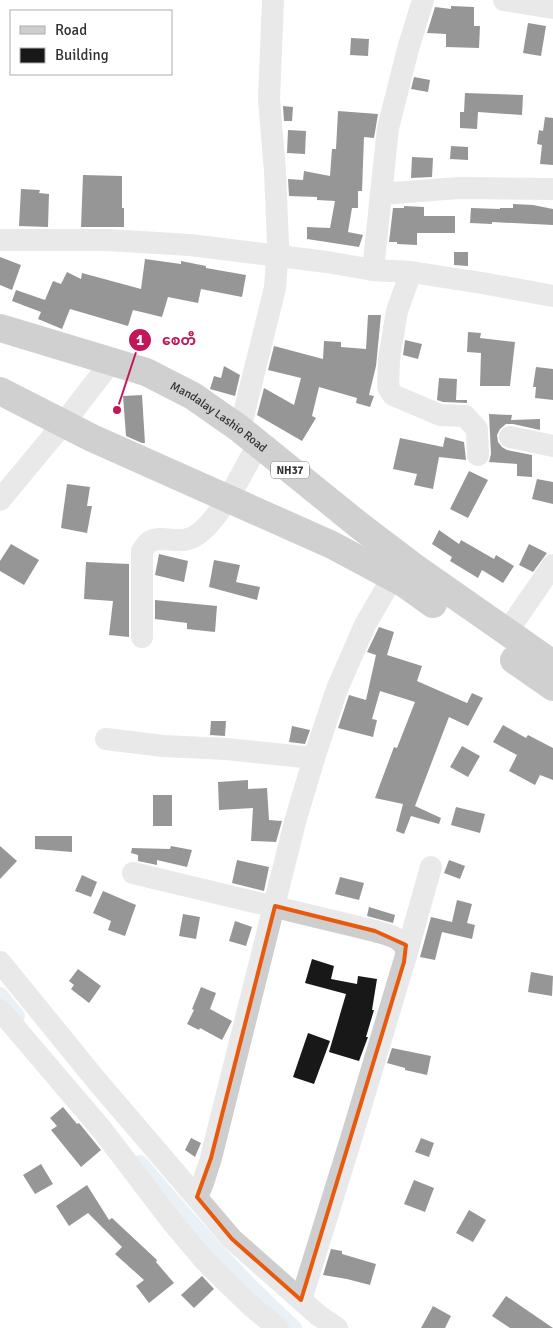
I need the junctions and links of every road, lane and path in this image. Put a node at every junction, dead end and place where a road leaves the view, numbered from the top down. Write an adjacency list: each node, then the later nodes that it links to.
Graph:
1 (273, 0): 8 (street)
2 (423, 0): 6 (street)
3 (504, 0): 4 (street)
4 (553, 8)
5 (553, 189): 6 (street)
6 (381, 194): 9 (street)
7 (0, 240): 8 (street)
8 (278, 256): 9 (street); 16 (street)
9 (373, 270): 10 (street)
10 (411, 272): 11 (street); 19 (street)
11 (553, 296)
12 (0, 328): 13 (highway, Mandalay Lashio Road / NH37)
13 (111, 362): 15 (street); 16 (highway, Mandalay Lashio Road / NH37)
14 (0, 392): 15 (highway)
15 (63, 424): 20 (highway); 21 (street)
16 (249, 436): 20 (street); 24 (highway, Mandalay Lashio Road / NH37)
17 (510, 437): 18 (street)
18 (553, 446)
19 (478, 455)
20 (228, 499): 23 (highway); 25 (street)
21 (0, 500)
22 (553, 565): 24 (street)
23 (392, 578): 27 (highway); 29 (street)
24 (507, 632): 26 (highway, Mandalay Lashio Road / NH37)
25 (142, 637)
26 (553, 664)
27 (553, 687)
28 (106, 739): 29 (street)
29 (314, 758): 32 (street)
30 (431, 867): 33 (street)
31 (133, 873): 32 (street)
32 (275, 906): 33 (street); 36 (street)
33 (407, 952): 38 (street)
34 (0, 962): 36 (street)
35 (0, 1010): 37 (street)
36 (198, 1202): 37 (street); 38 (street)
37 (175, 1221): 39 (street)
38 (301, 1300): 40 (street)
39 (278, 1328)
40 (337, 1328)

